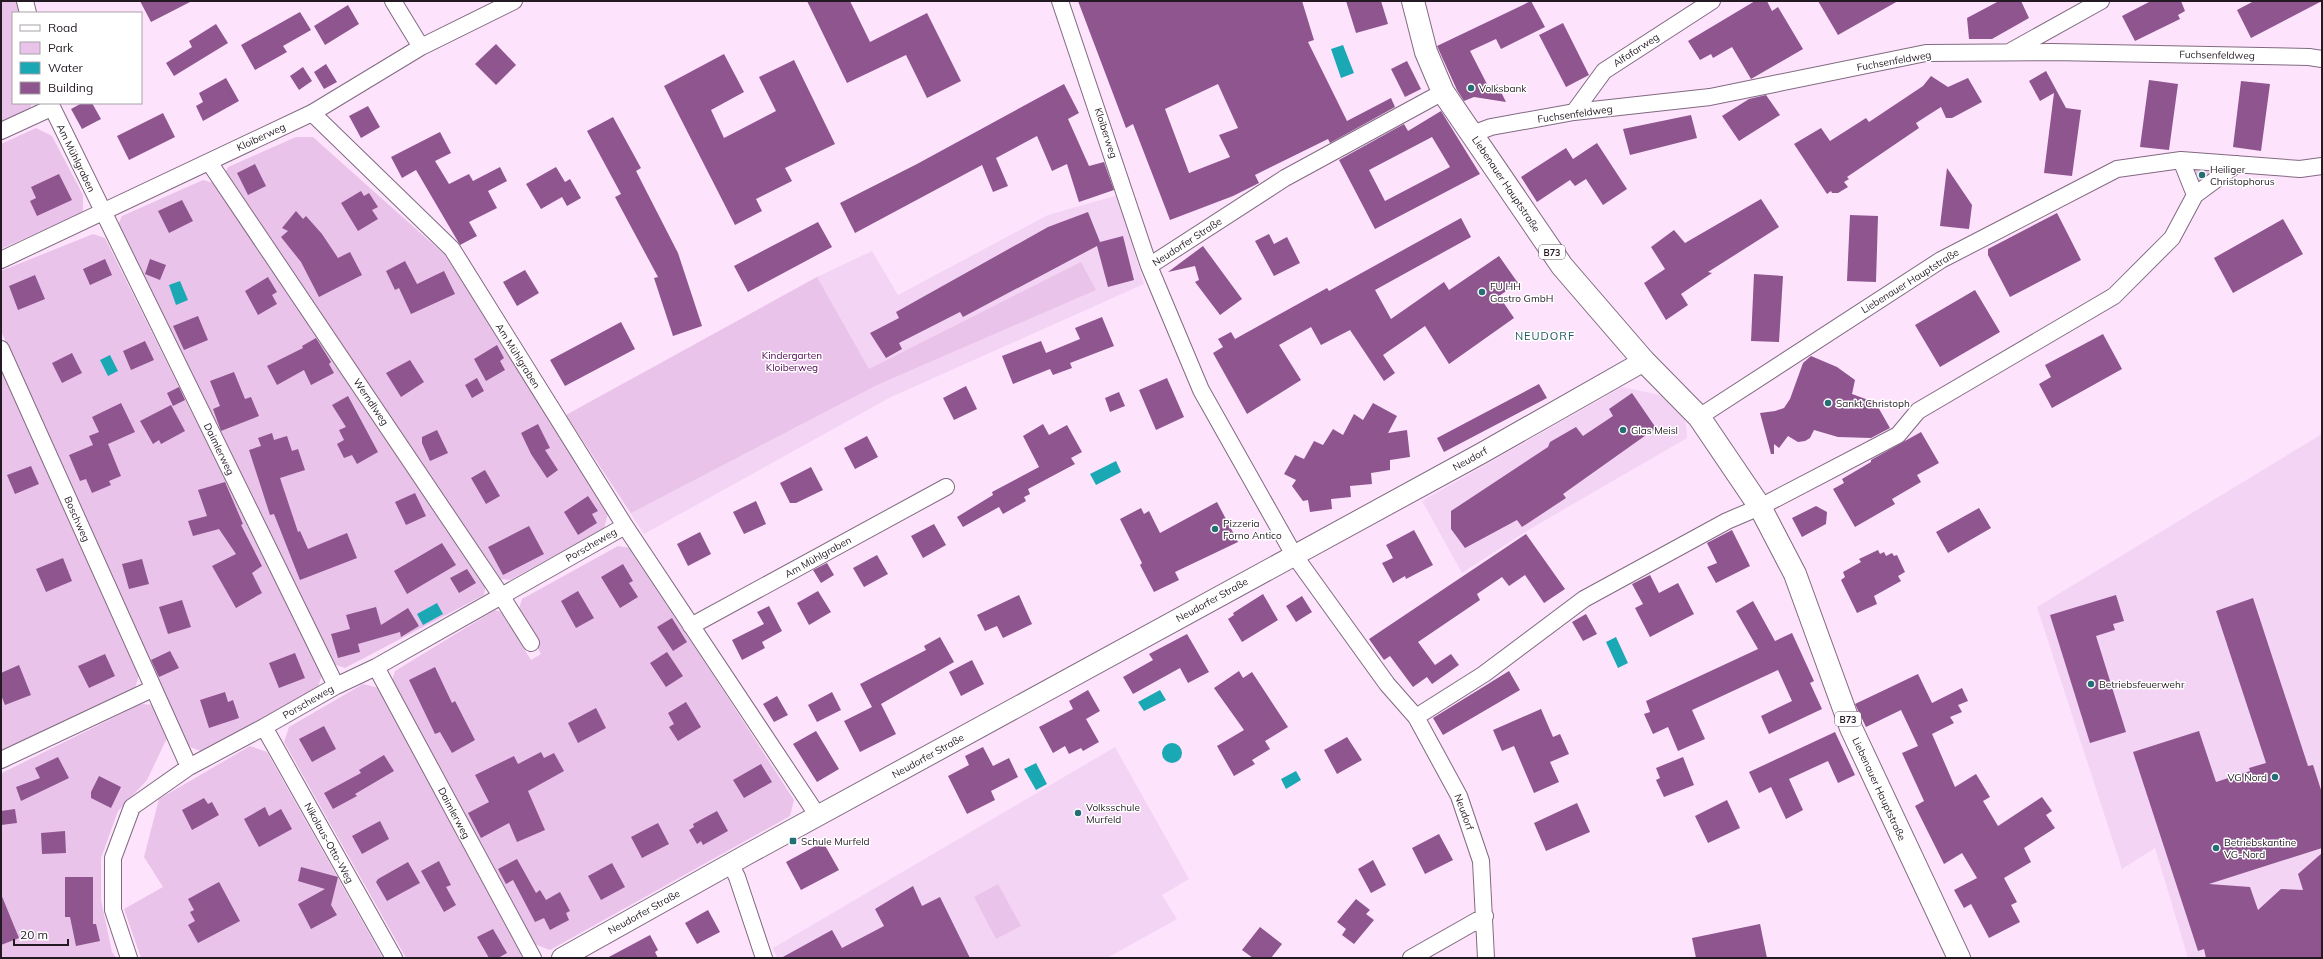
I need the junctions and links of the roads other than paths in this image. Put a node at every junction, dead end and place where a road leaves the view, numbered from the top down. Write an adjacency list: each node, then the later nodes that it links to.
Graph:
1 (25, 1): 8 (street)
2 (393, 1): 9 (street)
3 (514, 1): 9 (street, Kloiberweg)
4 (1060, 1): 25 (street, Kloiberweg)
5 (1413, 1): 12 (main road, Liebenauer Hauptstraße / B73)
6 (1712, 1): 14 (street, Alfafarweg)
7 (2101, 1): 10 (street)
8 (28, 12)
9 (421, 47): 15 (street, Kloiberweg)
10 (2010, 51): 11 (street, Fuchsenfeldweg); 14 (street, Fuchsenfeldweg)
11 (2318, 55)
12 (1443, 92): 17 (main road, Liebenauer Hauptstraße / B73); 25 (street, Neudorfer Straße)
13 (51, 106): 16 (street); 23 (street, Am Mühlgraben)
14 (1574, 112): 17 (street, Fuchsenfeldweg)
15 (312, 113): 19 (street, Kloiberweg); 31 (street, Am Mühlgraben)
16 (1, 131)
17 (1472, 134): 27 (main road, Liebenauer Hauptstraße / B73)
18 (2181, 160): 20 (street, Liebenauer Hauptstraße); 22 (street); 28 (street, Liebenauer Hauptstraße)
19 (209, 162): 23 (street, Kloiberweg); 33 (street, Werndlweg)
20 (2237, 164): 21 (street, Liebenauer Hauptstraße); 22 (street)
21 (2322, 166)
22 (2195, 195): 30 (street)
23 (103, 212): 24 (street, Kloiberweg); 37 (street, Daimlerweg)
24 (1, 260)
25 (1149, 266): 32 (street, Neudorfer Straße)
26 (1, 349): 38 (street, Boschweg)
27 (1644, 361): 28 (main road, Liebenauer Hauptstraße / B73); 32 (street, Neudorf)
28 (1699, 417): 30 (main road, Liebenauer Hauptstraße / B73)
29 (946, 487): 34 (street, Am Mühlgraben)
30 (1760, 507): 39 (street); 53 (main road, Liebenauer Hauptstraße / B73)
31 (625, 526): 33 (street, Porscheweg); 34 (street, Am Mühlgraben)
32 (1294, 555): 39 (street, Neudorfer Straße); 43 (street, Neudorfer Straße)
33 (502, 597): 35 (street, Werndlweg); 36 (street, Porscheweg)
34 (691, 626): 43 (street, Am Mühlgraben)
35 (530, 643)
36 (376, 667): 37 (street, Porscheweg); 48 (street, Daimlerweg)
37 (336, 686): 40 (street, Porscheweg)
38 (152, 689): 41 (street); 42 (street, Boschweg)
39 (1416, 717): 45 (street, Neudorf)
40 (264, 727): 42 (street, Porscheweg); 47 (street, Nikolaus-Otto-Weg)
41 (1, 760)
42 (189, 767): 46 (street, Porscheweg)
43 (818, 816): 44 (street, Neudorfer Straße)
44 (730, 863): 49 (street, Neudorfer Straße); 50 (street)
45 (1485, 916): 51 (street); 52 (street, Neudorf)
46 (129, 958)
47 (394, 958)
48 (533, 958)
49 (562, 958)
50 (764, 958)
51 (1410, 958)
52 (1486, 958)
53 (1959, 958)

